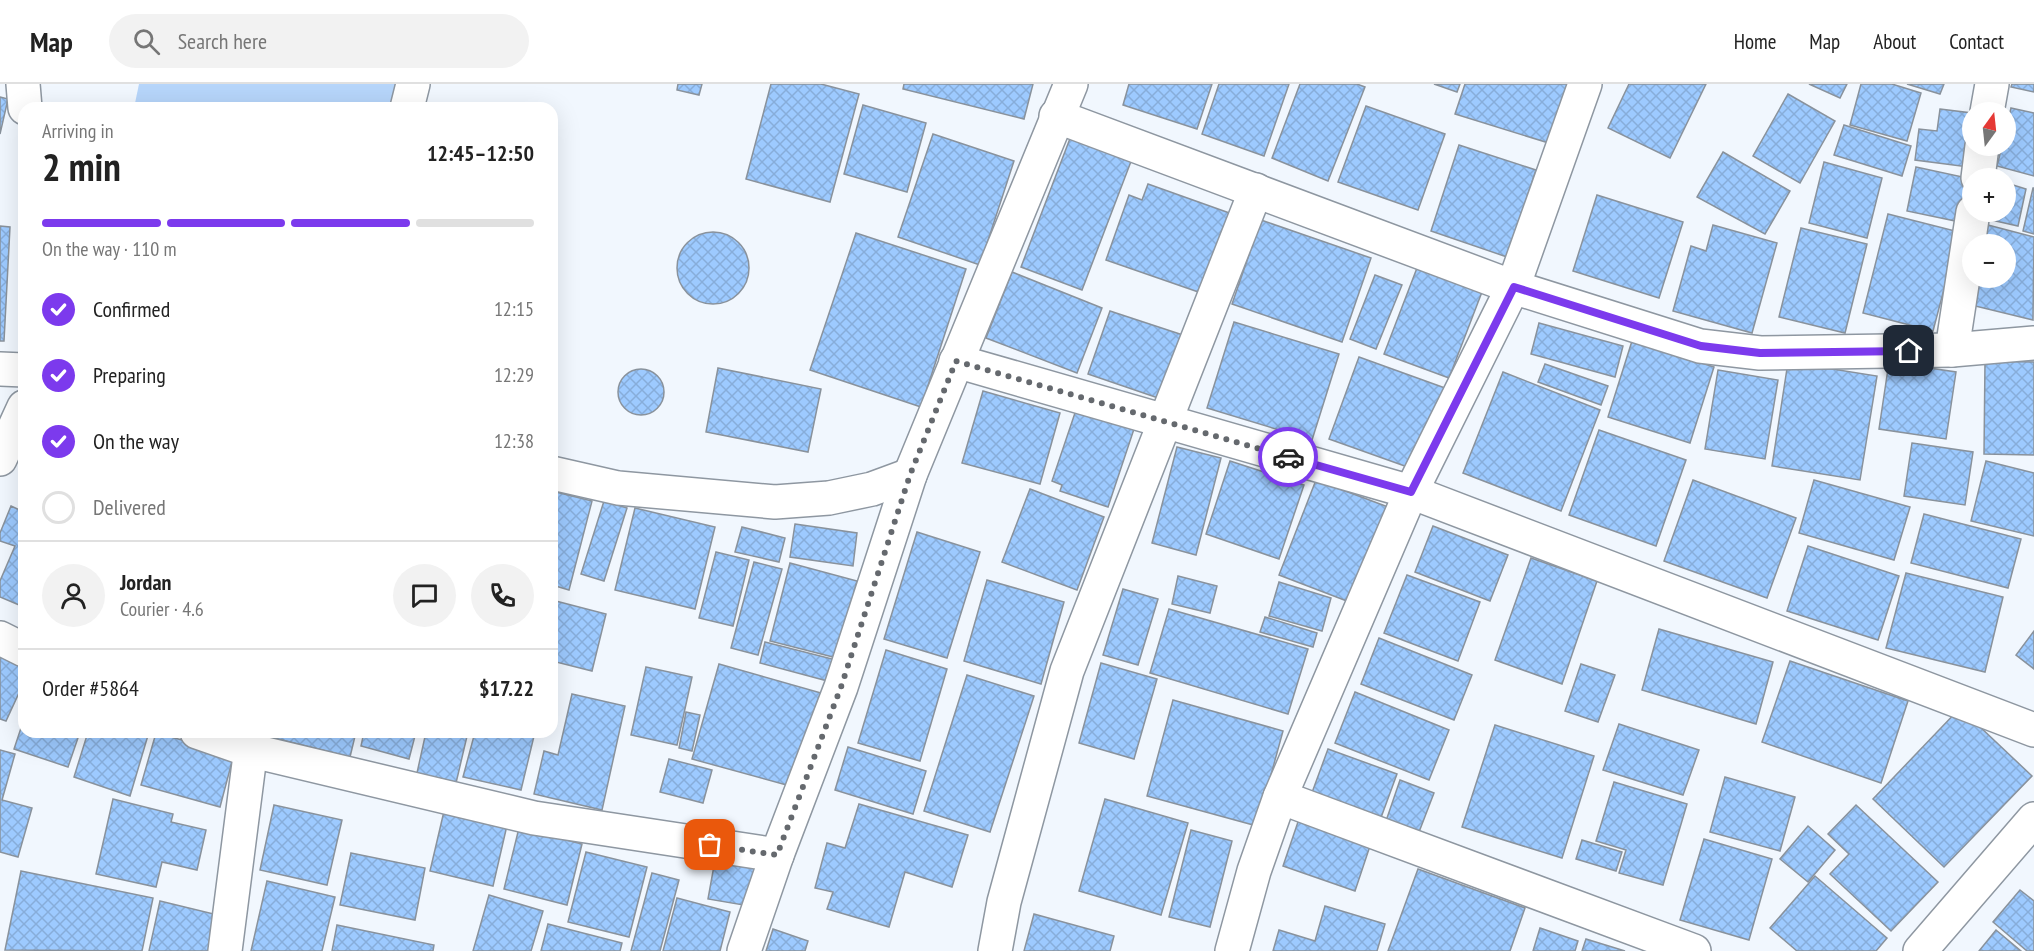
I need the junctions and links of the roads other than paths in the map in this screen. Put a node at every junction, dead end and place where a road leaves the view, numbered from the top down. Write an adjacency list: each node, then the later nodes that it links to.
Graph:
1 (23, 84): 6 (street)
2 (413, 84): 7 (street)
3 (1071, 84): 9 (street)
4 (1585, 84): 12 (street)
5 (1992, 84): 8 (street)
6 (24, 102)
7 (408, 102)
8 (1989, 102)
9 (1056, 116): 10 (street); 15 (street)
10 (1256, 190): 12 (street); 19 (street)
11 (1971, 222): 14 (street)
12 (1514, 287): 14 (street); 23 (street)
13 (2034, 343): 14 (street)
14 (1952, 350)
15 (956, 361): 19 (street); 22 (street)
16 (0, 369): 17 (street)
17 (18, 370)
18 (18, 420): 20 (street)
19 (1166, 421): 23 (street); 34 (street)
20 (0, 459)
21 (558, 474): 22 (street)
22 (910, 475): 31 (street)
23 (1411, 492): 26 (street); 29 (street)
24 (0, 638): 25 (street)
25 (18, 647)
26 (2034, 730)
27 (233, 738): 28 (street)
28 (251, 741): 31 (street); 32 (street)
29 (1280, 797): 35 (street); 36 (street)
30 (2034, 819): 37 (street)
31 (777, 855): 33 (street)
32 (225, 951)
33 (744, 951)
34 (995, 951)
35 (1232, 951)
36 (1694, 951)
37 (1920, 951)

